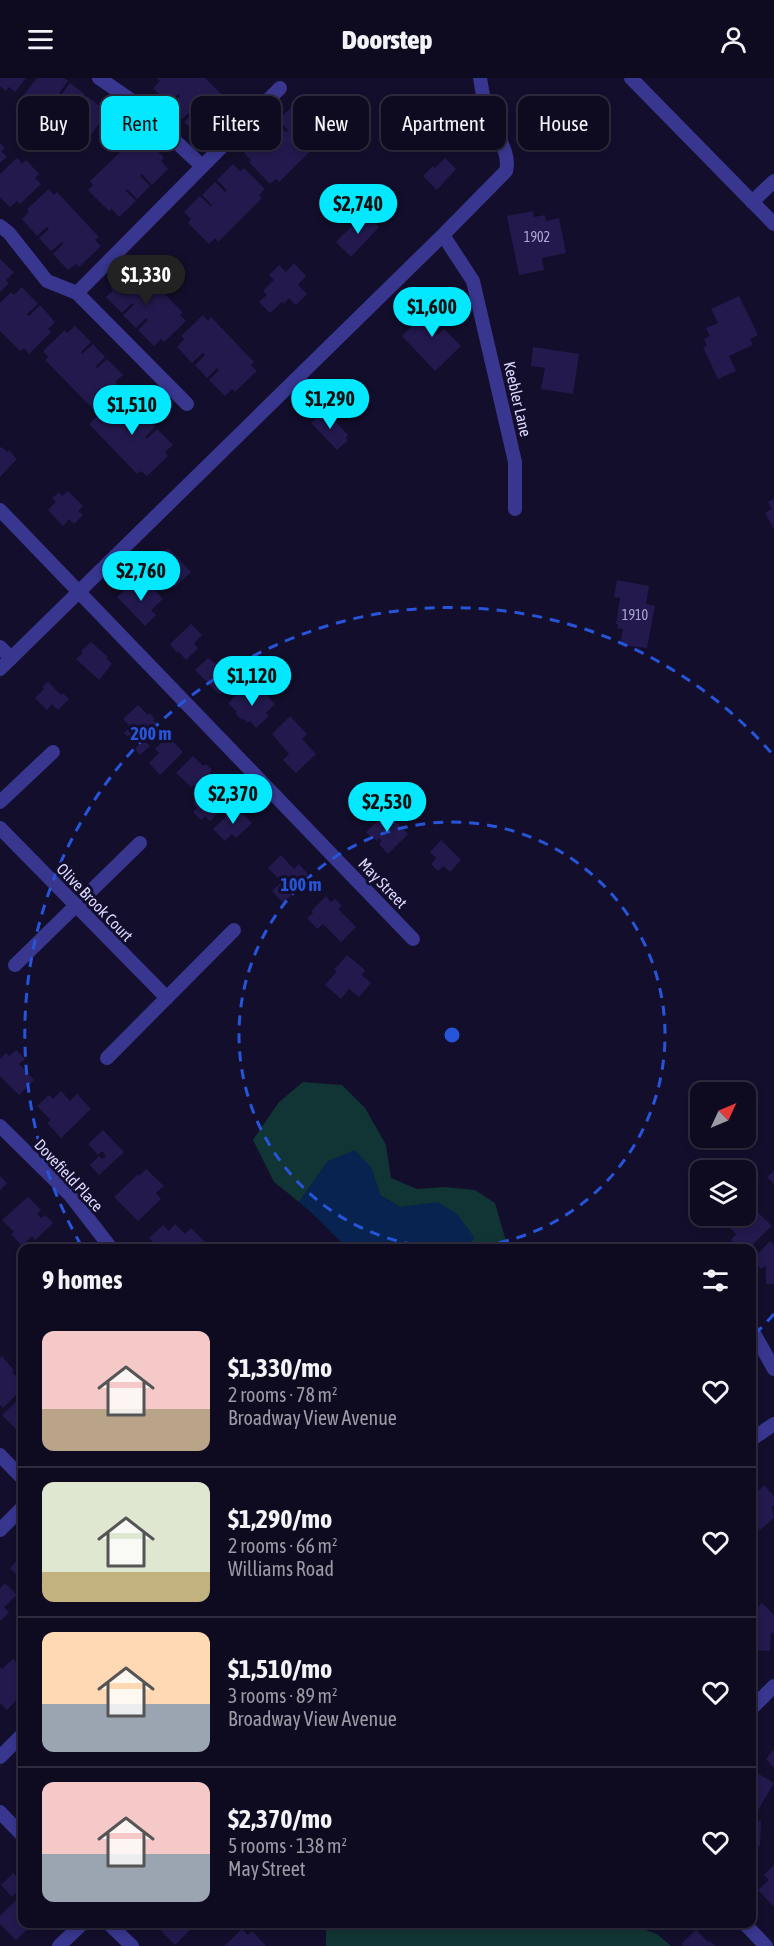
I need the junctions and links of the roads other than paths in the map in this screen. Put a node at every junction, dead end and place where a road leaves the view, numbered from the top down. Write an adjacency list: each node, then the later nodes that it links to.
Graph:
1 (99, 78): 5 (street)
2 (480, 78): 10 (street)
3 (631, 78): 7 (street)
4 (280, 88): 5 (street)
5 (202, 166): 11 (street)
6 (774, 181): 7 (street)
7 (752, 202): 8 (street)
8 (774, 224)
9 (0, 226): 11 (street)
10 (443, 236): 13 (street, Keebler Lane); 15 (street)
11 (76, 293): 12 (street)
12 (187, 404)
13 (515, 509)
14 (0, 510): 15 (street, May Street)
15 (79, 592): 17 (street); 25 (street, May Street)
16 (0, 647): 17 (street)
17 (11, 658): 18 (street)
18 (0, 669)
19 (53, 752): 20 (street)
20 (0, 802)
21 (0, 828): 23 (street, Olive Brook Court)
22 (140, 843): 23 (street)
23 (76, 906): 26 (street); 27 (street, Olive Brook Court)
24 (234, 930): 27 (street)
25 (413, 939)
26 (15, 965)
27 (167, 998): 28 (street)
28 (107, 1059)
29 (0, 1126): 30 (street, Dovefield Place)
30 (108, 1244)
31 (756, 1337): 32 (street)
32 (774, 1369)
33 (774, 1424): 34 (street)
34 (756, 1436)
35 (0, 1455): 36 (street)
36 (18, 1474)
37 (18, 1512): 38 (street)
38 (0, 1530)
39 (774, 1686): 40 (street)
40 (756, 1704)
41 (18, 1739): 42 (street)
42 (0, 1757)
43 (0, 1812): 44 (street)
44 (18, 1831)
45 (78, 1928): 48 (street)
46 (113, 1928): 49 (street)
47 (749, 1928): 50 (street)
48 (59, 1946)
49 (132, 1946)
50 (766, 1946)

